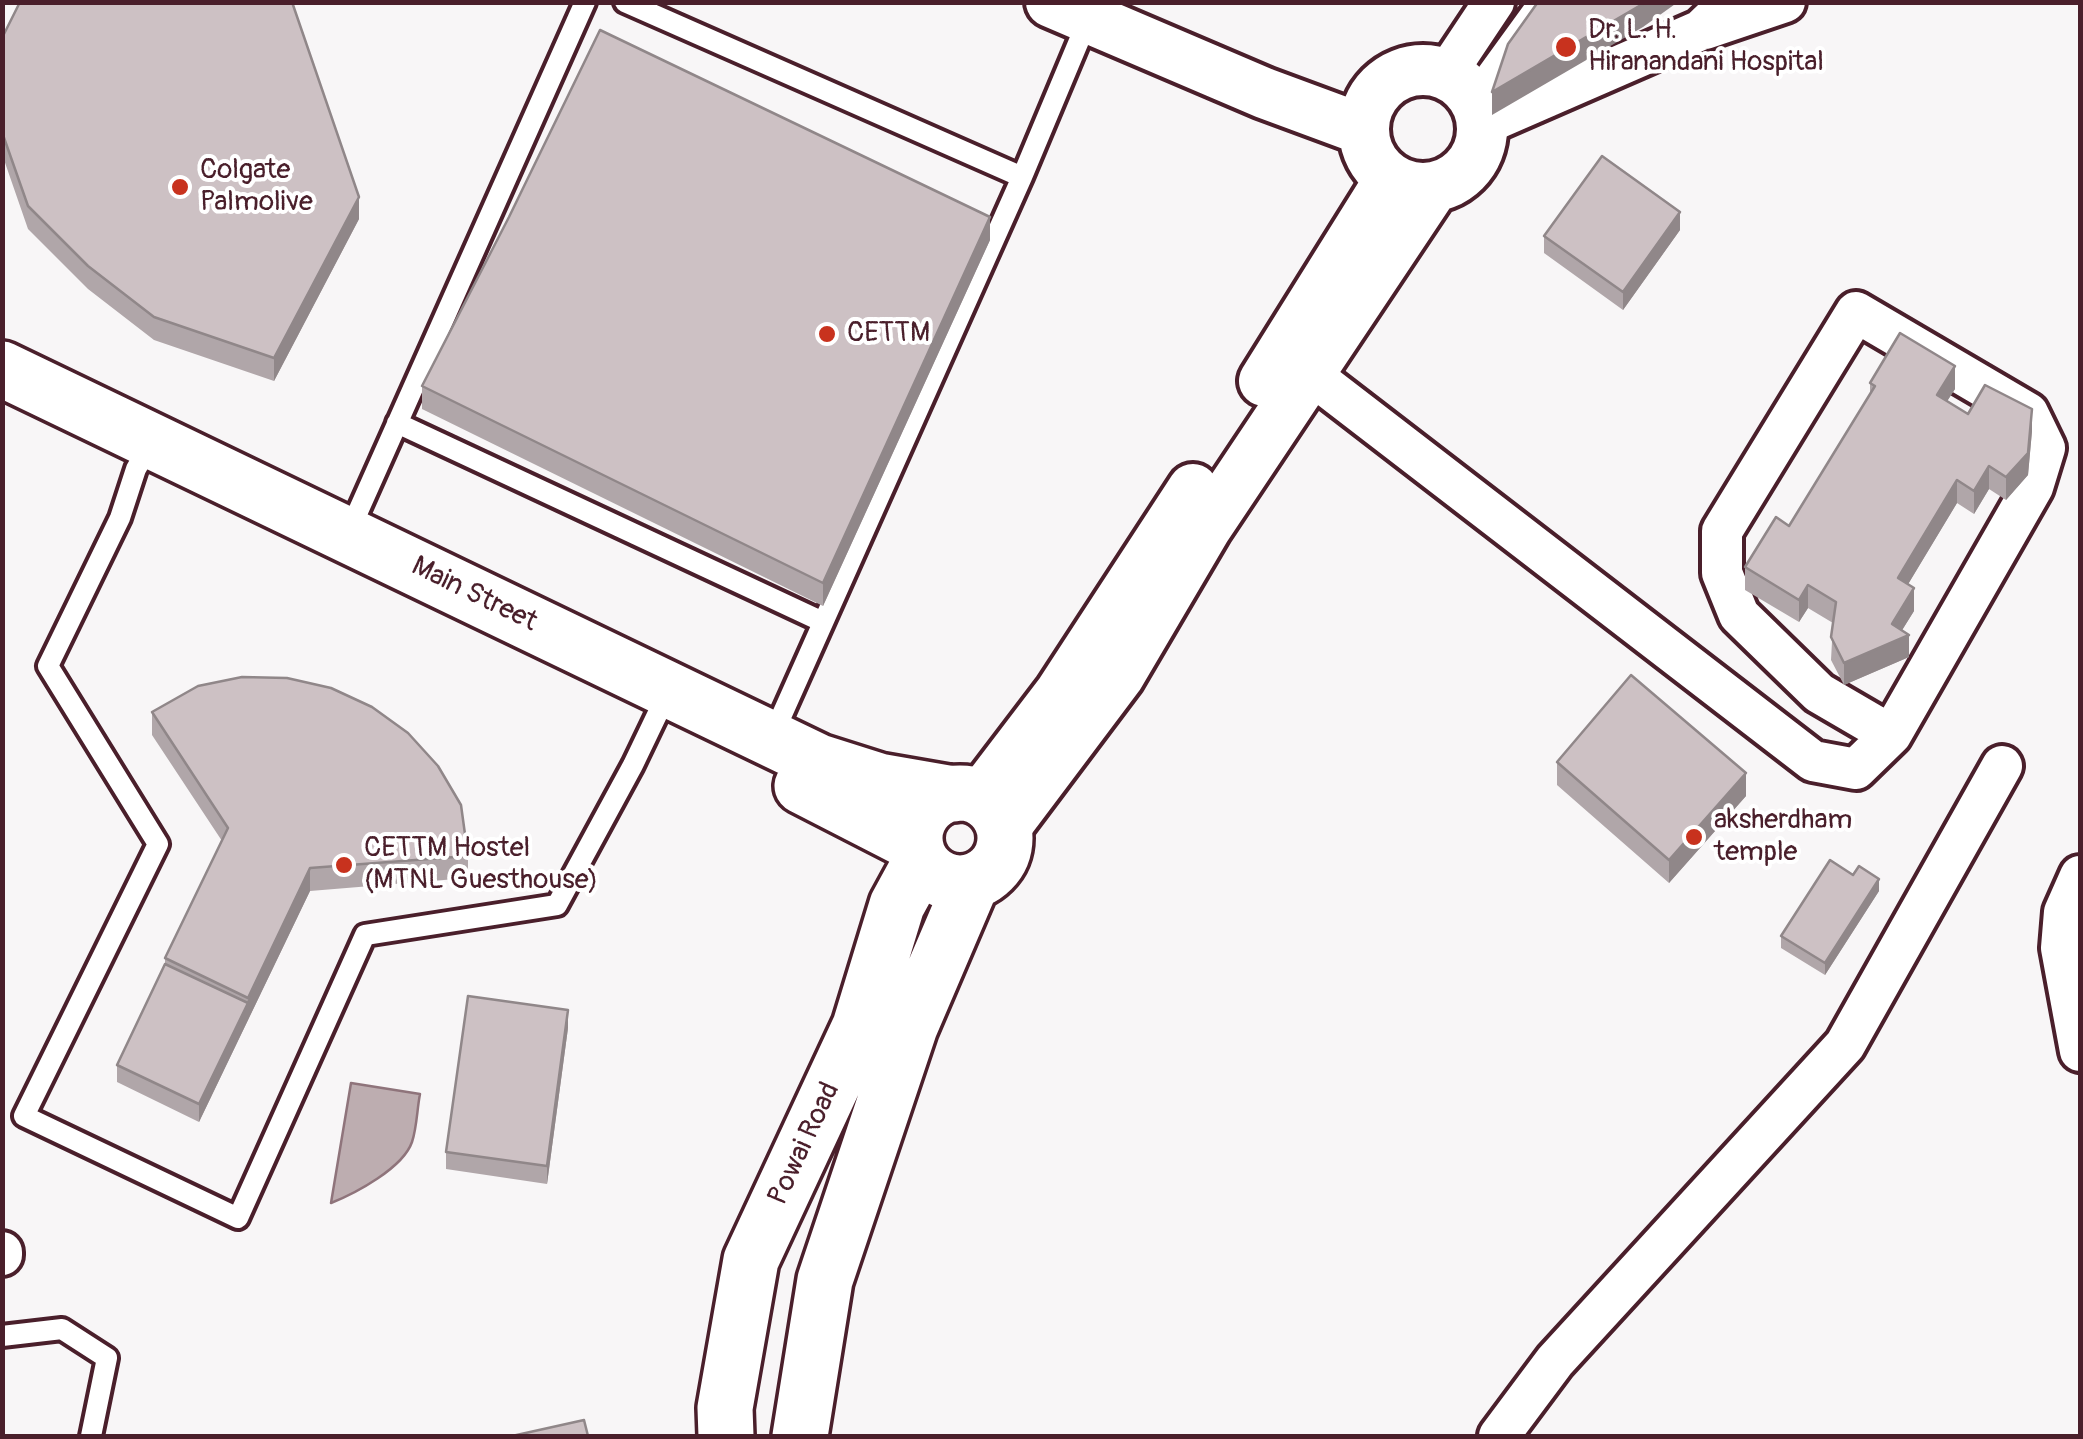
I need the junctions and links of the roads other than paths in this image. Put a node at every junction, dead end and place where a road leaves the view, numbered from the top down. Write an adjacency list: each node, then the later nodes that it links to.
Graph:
1 (586, 2): 17 (lane)
2 (625, 2): 12 (lane)
3 (1136, 2): 11 (street)
4 (1494, 2): 10 (street)
5 (1552, 2): 10 (street)
6 (1730, 2): 9 (street)
7 (1785, 2): 9 (street)
8 (1070, 6): 11 (street); 12 (lane)
9 (1701, 30): 10 (street)
10 (1469, 101): 11 (street); 13 (street)
11 (1367, 116): 13 (street)
12 (1022, 177): 20 (lane)
13 (1412, 183): 14 (street)
14 (1297, 361): 22 (street); 25 (street)
15 (2, 369): 18 (main road, Main Street)
16 (2, 406): 18 (main road, Main Street)
17 (397, 423): 19 (lane); 20 (lane)
18 (144, 455): 19 (main road, Main Street); 21 (main road, Main Street); 21 (lane)
19 (348, 534): 21 (main road, Main Street)
20 (823, 622): 23 (lane)
21 (663, 704): 23 (main road, Main Street); 26 (main road, Main Street)
22 (1891, 735): 22 (street)
23 (771, 738): 25 (main road, Main Street)
24 (2002, 766): 34 (street)
25 (980, 807): 26 (main road); 28 (main road)
26 (918, 853): 28 (main road); 32 (main road, Powai Road)
27 (2080, 876): 29 (street)
28 (972, 882): 33 (main road, Powai Road)
29 (2079, 1036)
30 (2, 1336): 31 (lane)
31 (91, 1436)
32 (726, 1436)
33 (800, 1436)
34 (1499, 1436)

